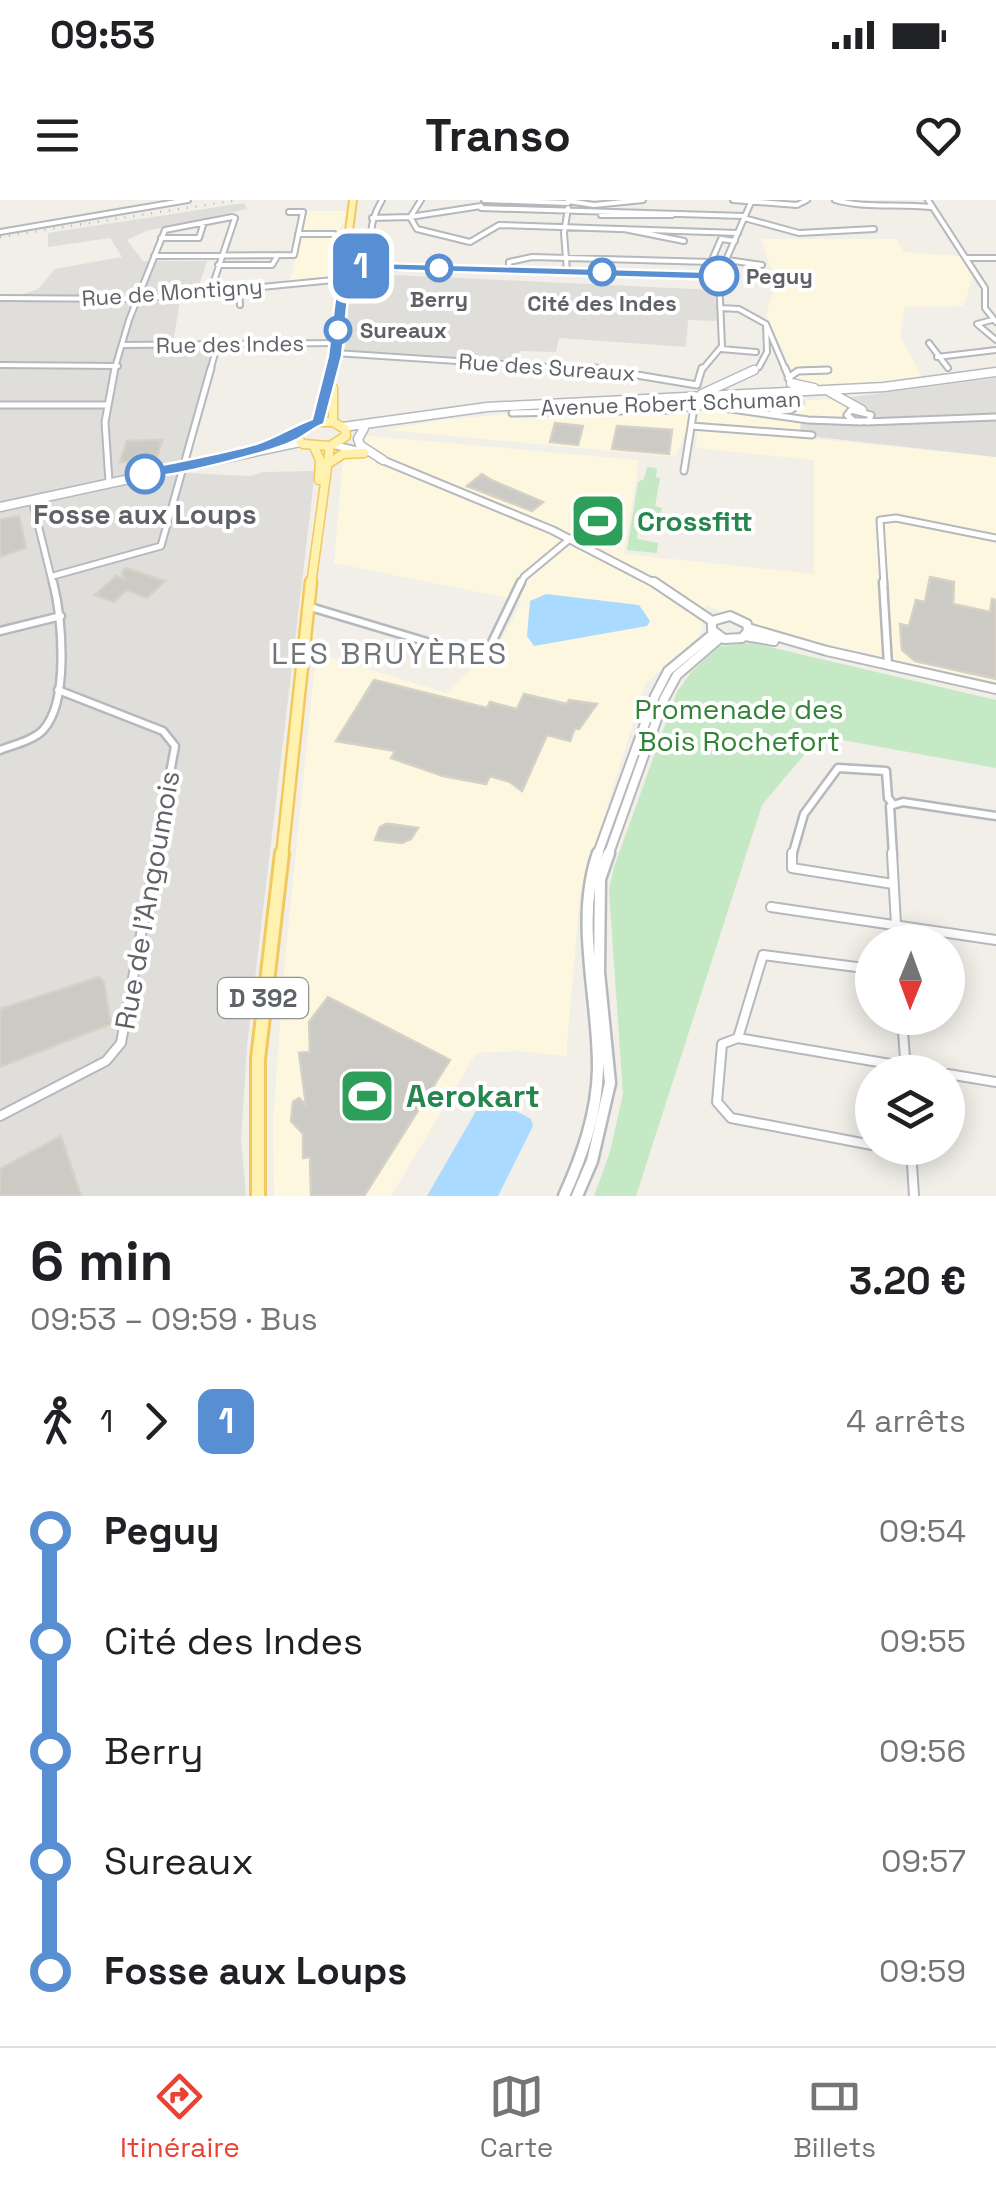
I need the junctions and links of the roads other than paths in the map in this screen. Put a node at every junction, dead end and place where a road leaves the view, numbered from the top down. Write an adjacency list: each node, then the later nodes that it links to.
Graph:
1 (133, 200): 19 (street)
2 (353, 200): 31 (main road)
3 (382, 200): 23 (street)
4 (421, 200): 21 (street)
5 (482, 200): 14 (street); 16 (street)
6 (643, 200): 14 (street)
7 (733, 200): 12 (street)
8 (807, 200): 12 (street)
9 (835, 200): 13 (street)
10 (928, 200): 15 (street)
11 (187, 201): 19 (street)
12 (752, 201): 22 (street)
13 (888, 201): 15 (street)
14 (568, 203): 16 (street); 18 (street); 26 (street)
15 (930, 207): 39 (street)
16 (481, 208): 21 (street)
17 (289, 212): 30 (street)
18 (600, 212): 20 (street); 20 (street)
19 (127, 213): 28 (street)
20 (673, 214): 22 (street)
21 (410, 217): 23 (street); 26 (street)
22 (744, 217): 27 (street); 29 (street)
23 (372, 218): 47 (street)
24 (204, 222): 32 (street); 32 (street); 37 (street)
25 (624, 227): 26 (street); 29 (street); 33 (street)
26 (565, 228): 38 (street)
27 (874, 230)
28 (0, 232)
29 (738, 233): 34 (street)
30 (298, 234): 31 (street); 35 (street)
31 (342, 234): 46 (main road)
32 (161, 238): 36 (street)
33 (684, 241)
34 (736, 241): 42 (street); 43 (street)
35 (278, 254): 37 (street); 44 (street)
36 (154, 256): 37 (street); 56 (street)
37 (222, 256): 44 (street)
38 (567, 257): 41 (street); 48 (street); 49 (street)
39 (966, 258): 40 (street); 59 (street)
40 (996, 258)
41 (653, 262): 42 (street); 50 (street)
42 (711, 262): 43 (street)
43 (726, 262): 45 (street); 51 (street)
44 (218, 265): 54 (street)
45 (762, 265)
46 (346, 266): 47 (street); 52 (main road)
47 (388, 266): 48 (street)
48 (509, 270): 49 (street)
49 (566, 271): 50 (street)
50 (644, 273): 51 (street)
51 (719, 276): 58 (street)
52 (344, 279): 53 (street, Rue de Montigny); 64 (main road)
53 (239, 289): 54 (street, Rue de Montigny); 57 (street)
54 (210, 293): 56 (street, Rue de Montigny)
55 (0, 298): 56 (street, Rue de Montigny)
56 (136, 299): 65 (street)
57 (240, 305)
58 (720, 308): 60 (street); 66 (street)
59 (994, 321): 61 (street)
60 (766, 324): 71 (street); 74 (street)
61 (996, 340)
62 (928, 342): 70 (street)
63 (218, 343): 64 (street, Rue des Indes); 65 (street, Rue des Indes); 109 (street)
64 (337, 343): 69 (main road)
65 (123, 345): 73 (street)
66 (720, 348): 68 (street); 69 (street, Rue des Sureaux)
67 (996, 350): 70 (street)
68 (756, 352)
69 (335, 354): 96 (main road); 97 (main road)
70 (936, 357): 75 (street)
71 (781, 363): 74 (street); 78 (street)
72 (0, 365): 73 (street)
73 (118, 366): 88 (street)
74 (756, 368): 81 (main road); 83 (main road)
75 (948, 368)
76 (828, 370): 78 (street)
77 (996, 374): 79 (main road, Avenue Robert Schuman); 84 (main road, Avenue Robert Schuman)
78 (789, 380): 79 (main road); 82 (street)
79 (902, 385): 80 (main road, Avenue Robert Schuman)
80 (828, 391): 82 (main road, Avenue Robert Schuman); 84 (main road)
81 (747, 394): 82 (main road, Avenue Robert Schuman); 83 (main road, Avenue Robert Schuman); 85 (main road)
82 (797, 395): 84 (main road, Avenue Robert Schuman); 85 (main road, Avenue Robert Schuman); 91 (street)
83 (698, 396): 86 (main road, Avenue Robert Schuman)
84 (838, 396): 93 (main road)
85 (756, 399): 89 (main road, Avenue Robert Schuman)
86 (526, 404): 92 (main road); 101 (main road)
87 (0, 405): 88 (street)
88 (106, 405): 111 (street)
89 (599, 405): 90 (main road); 92 (main road, Avenue Robert Schuman)
90 (699, 406): 91 (street); 92 (street); 99 (street)
91 (751, 410): 98 (street)
92 (510, 411): 100 (main road, Avenue Robert Schuman)
93 (864, 411): 95 (street); 98 (street); 98 (street)
94 (996, 417): 95 (street)
95 (911, 420): 98 (street)
96 (319, 421): 97 (main road); 103 (main road)
97 (333, 422): 101 (main road)
98 (864, 422)
99 (692, 426): 102 (street); 110 (street)
100 (364, 428): 101 (main road, Avenue Robert Schuman); 107 (main road)
101 (345, 433): 104 (main road); 106 (street)
102 (812, 434)
103 (298, 438): 105 (main road); 109 (main road)
104 (332, 446): 105 (main road); 106 (street); 108 (main road, D 392)
105 (314, 448): 114 (main road, D 392)
106 (362, 452): 107 (street); 108 (main road)
107 (383, 460): 116 (street)
108 (328, 464): 114 (main road, D 392)
109 (184, 465): 111 (main road); 117 (street)
110 (684, 471)
111 (109, 482): 112 (main road)
112 (32, 500): 113 (main road); 117 (street)
113 (0, 506)
114 (315, 537): 118 (main road, D 392)
115 (996, 538): 124 (street)
116 (570, 539): 118 (street); 120 (street)
117 (53, 576): 119 (street)
118 (307, 606): 143 (main road, D 392)
119 (61, 616): 121 (street); 126 (street)
120 (716, 618): 122 (street); 123 (street)
121 (0, 631)
122 (746, 632): 123 (street); 124 (street)
123 (717, 635): 144 (street); 145 (street)
124 (888, 664): 125 (street)
125 (996, 688)
126 (58, 690): 127 (street); 140 (street, Rue de l'Angoumois)
127 (0, 750)
128 (890, 801): 129 (street); 130 (street); 130 (street)
129 (996, 816)
130 (893, 884): 132 (street)
131 (772, 906): 132 (street)
132 (896, 925)
133 (965, 935): 134 (street)
134 (996, 940)
135 (855, 966): 136 (street)
136 (738, 1038): 137 (street); 141 (street)
137 (855, 1060)
138 (965, 1077): 139 (street)
139 (996, 1082)
140 (0, 1116)
141 (855, 1141)
142 (912, 1165): 146 (street)
143 (258, 1196)
144 (564, 1196)
145 (577, 1196)
146 (914, 1196)

